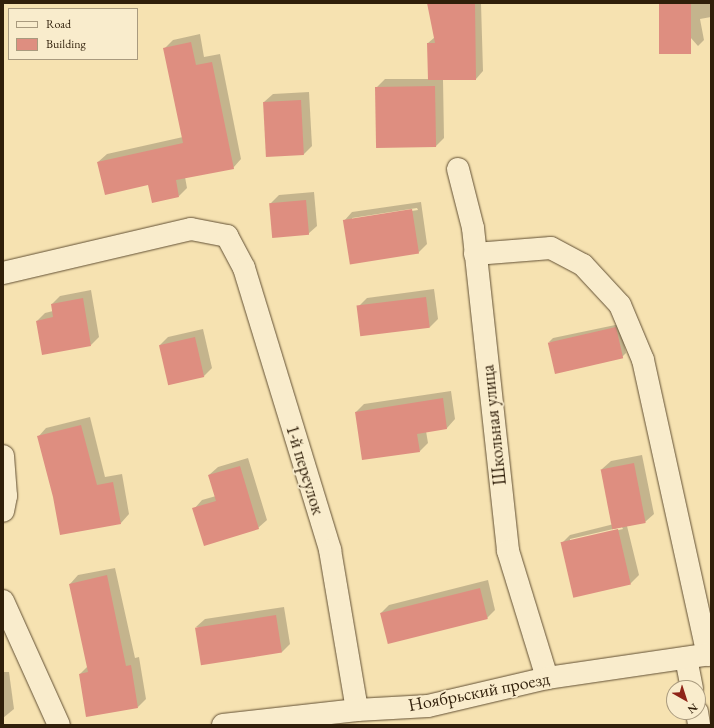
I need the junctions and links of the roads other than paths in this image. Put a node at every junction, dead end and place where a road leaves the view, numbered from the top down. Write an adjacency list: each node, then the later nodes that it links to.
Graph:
1 (458, 169): 2 (street, Школьная улица)
2 (475, 254): 7 (street); 9 (street, Школьная улица)
3 (3, 273): 11 (street, 1-й переулок)
4 (3, 456): 5 (street)
5 (3, 510)
6 (3, 601): 12 (street)
7 (710, 655): 8 (street, Ноябрьский проезд)
8 (686, 658): 9 (street, Ноябрьский проезд); 10 (street)
9 (547, 678): 11 (street, Ноябрьский проезд)
10 (690, 680)
11 (357, 710): 13 (street, Ноябрьский проезд)
12 (59, 725)
13 (222, 725)

